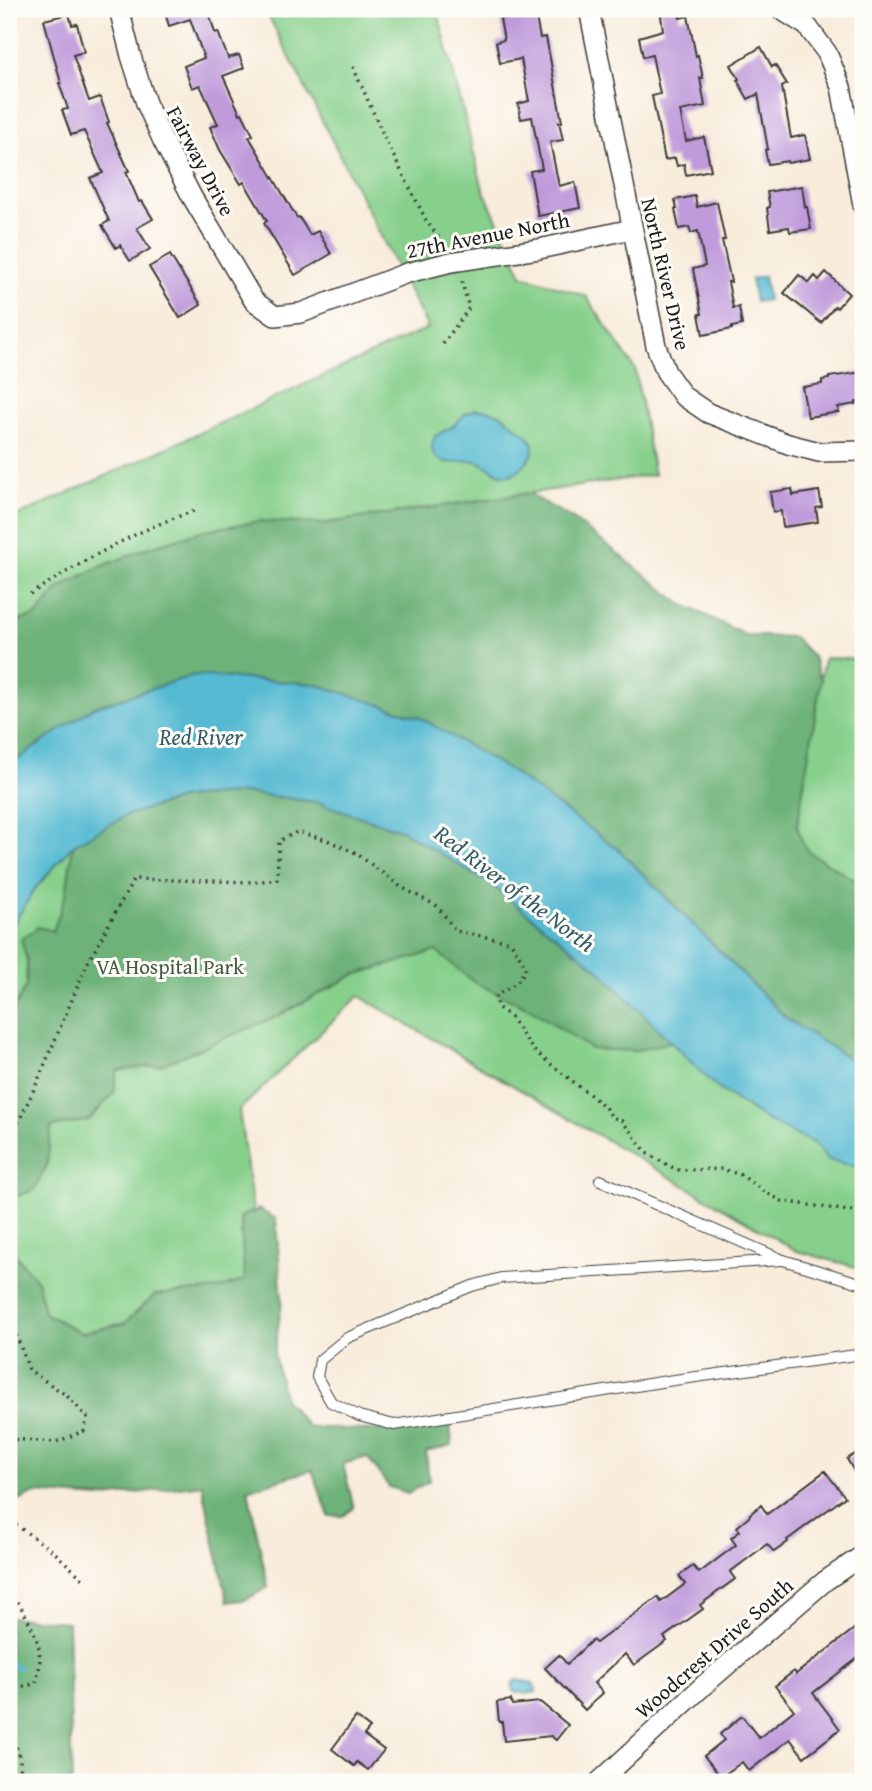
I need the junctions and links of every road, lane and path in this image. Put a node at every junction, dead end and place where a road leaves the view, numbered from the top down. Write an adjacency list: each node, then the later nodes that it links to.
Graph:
1 (119, 9): 8 (street, Fairway Drive)
2 (589, 9): 6 (street, North River Drive)
3 (780, 9): 5 (street)
4 (352, 67): 7 (path)
5 (863, 205)
6 (632, 229): 7 (street, 27th Avenue North); 10 (street, North River Drive)
7 (453, 262): 8 (street, 27th Avenue North); 9 (path)
8 (275, 316)
9 (443, 344)
10 (863, 451)
11 (197, 510): 12 (path)
12 (30, 594)
13 (9, 1142): 15 (path)
14 (600, 1180): 16 (lane)
15 (863, 1206)
16 (783, 1260): 17 (lane); 19 (lane)
17 (863, 1284)
18 (9, 1315): 20 (path)
19 (863, 1354)
20 (9, 1439)
21 (9, 1523): 23 (path)
22 (863, 1555): 28 (street, Woodcrest Drive South)
23 (84, 1580)
24 (9, 1591): 25 (path)
25 (9, 1687)
26 (9, 1735): 27 (path)
27 (18, 1782)
28 (599, 1782)

